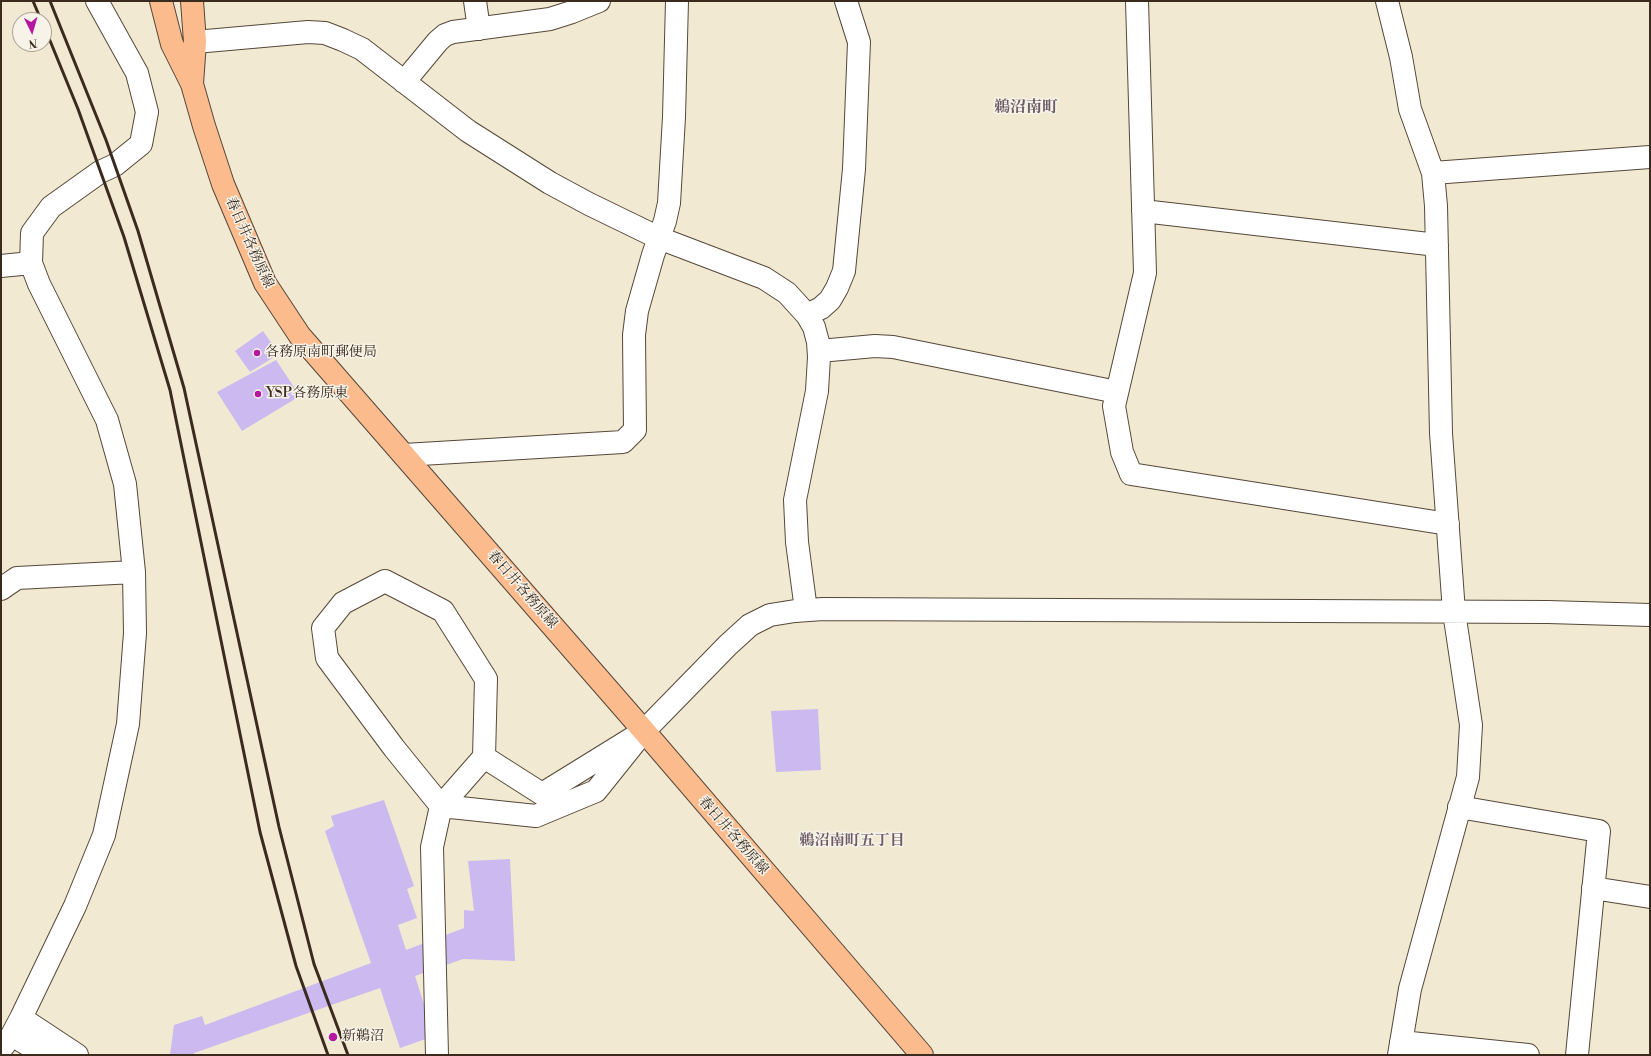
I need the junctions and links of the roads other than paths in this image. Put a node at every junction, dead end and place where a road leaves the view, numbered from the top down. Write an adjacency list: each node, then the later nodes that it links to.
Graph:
1 (97, 1): 19 (street)
2 (161, 1): 13 (main road, 春日井各務原線)
3 (192, 1): 11 (main road, 春日井各務原線)
4 (475, 1): 10 (street)
5 (599, 1): 10 (street)
6 (677, 1): 17 (street)
7 (846, 1): 21 (street)
8 (1137, 1): 16 (street)
9 (1387, 1): 15 (street)
10 (479, 29): 12 (street)
11 (195, 42): 12 (street); 13 (main road, 春日井各務原線)
12 (404, 82): 17 (street)
13 (192, 84): 24 (main road, 春日井各務原線)
14 (1650, 157): 15 (street)
15 (1433, 173): 18 (street)
16 (1143, 211): 18 (street); 23 (street)
17 (659, 238): 21 (street); 24 (street)
18 (1437, 245): 25 (street)
19 (31, 263): 20 (street); 26 (street)
20 (1, 266)
21 (807, 315): 22 (street)
22 (819, 351): 23 (street); 28 (street)
23 (1117, 392): 25 (street)
24 (404, 455): 31 (main road, 春日井各務原線)
25 (1448, 524): 29 (street)
26 (134, 572): 27 (street); 37 (street)
27 (1, 589)
28 (806, 610): 29 (street); 31 (street)
29 (1454, 612): 30 (street); 34 (street)
30 (1650, 615)
31 (644, 731): 32 (street); 33 (street); 42 (main road, 春日井各務原線)
32 (484, 757): 33 (street); 33 (street)
33 (441, 806): 41 (street)
34 (1459, 807): 35 (street); 38 (street)
35 (1593, 888): 36 (street); 44 (street)
36 (1650, 897)
37 (11, 1034): 39 (street); 40 (street)
38 (1400, 1048): 43 (street)
39 (45, 1055)
40 (77, 1055)
41 (437, 1055)
42 (922, 1055)
43 (1528, 1055)
44 (1577, 1055)

